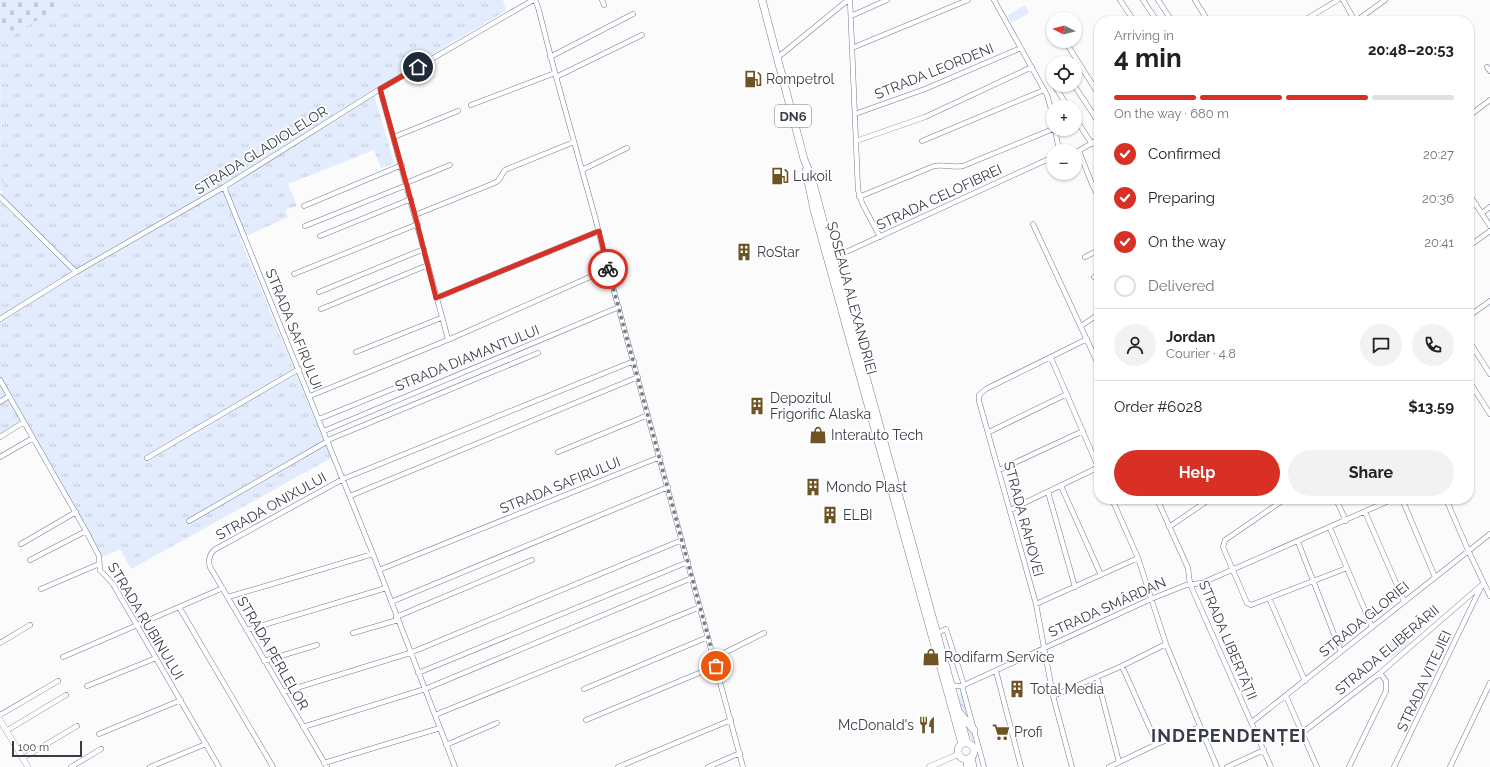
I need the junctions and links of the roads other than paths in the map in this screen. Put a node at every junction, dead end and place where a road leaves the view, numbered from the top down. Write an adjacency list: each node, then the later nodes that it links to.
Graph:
1 (534, 0): 27 (street); 34 (street, STRADA GLADIOLELOR)
2 (762, 0): 28 (main road, ȘOSEAUA ALEXANDRIEI / DN6)
3 (849, 0): 15 (street, STRADA LEORDENI); 28 (street)
4 (887, 0): 15 (street)
5 (968, 0): 24 (street)
6 (994, 0): 25 (street)
7 (1120, 0): 16 (street)
8 (1143, 0): 17 (street)
9 (1158, 0): 18 (street)
10 (1195, 0): 19 (street)
11 (1338, 0): 20 (street)
12 (1343, 0): 21 (street)
13 (1385, 0): 22 (street)
14 (633, 14): 27 (street)
15 (850, 16): 24 (street, STRADA LEORDENI)
16 (1131, 16)
17 (1154, 16)
18 (1169, 16)
19 (1205, 16)
20 (1311, 16)
21 (1352, 16)
22 (1362, 16)
23 (642, 34): 32 (street)
24 (852, 48): 42 (street, STRADA LEORDENI)
25 (1021, 48): 29 (street); 42 (street, STRADA LEORDENI)
26 (1069, 48): 33 (street)
27 (550, 57): 32 (street)
28 (777, 58): 53 (main road, ȘOSEAUA ALEXANDRIEI / DN6)
29 (1032, 67): 35 (street); 47 (street)
30 (1487, 67): 31 (street)
31 (1490, 71)
32 (555, 75): 39 (street); 49 (street)
33 (1094, 88)
34 (380, 89): 46 (street); 60 (street, STRADA GLADIOLELOR)
35 (1044, 90): 37 (street); 48 (street)
36 (1079, 92): 43 (street)
37 (1048, 100)
38 (1490, 100): 41 (street)
39 (471, 105)
40 (458, 111): 46 (street)
41 (1474, 111)
42 (855, 114): 47 (street, STRADA LEORDENI)
43 (1094, 115)
44 (1082, 129): 50 (street)
45 (1046, 132): 63 (street)
46 (394, 137): 56 (street)
47 (856, 141): 63 (street, STRADA LEORDENI)
48 (922, 141)
49 (574, 142): 58 (street); 70 (street)
50 (1092, 144): 52 (street)
51 (627, 148): 58 (street)
52 (1082, 149)
53 (804, 159): 83 (main road, ȘOSEAUA ALEXANDRIEI / DN6); 243 (main road, ȘOSEAUA ALEXANDRIEI / DN6)
54 (1046, 160): 78 (street, STRADA CELOFIBREI)
55 (1082, 162): 61 (street)
56 (402, 165): 59 (street); 67 (street)
57 (450, 165): 59 (street)
58 (582, 170): 75 (street)
59 (407, 184): 64 (street); 73 (street)
60 (224, 186): 86 (street, STRADA GLADIOLELOR); 106 (street, STRADA SAFIRULUI)
61 (1094, 188)
62 (0, 196): 86 (street)
63 (860, 197): 78 (street, STRADA LEORDENI)
64 (411, 199): 70 (street); 77 (street)
65 (1474, 201): 66 (street)
66 (1476, 204): 69 (street)
67 (304, 206)
68 (1490, 208): 69 (street)
69 (1482, 213): 74 (street)
70 (415, 215): 71 (street)
71 (418, 224): 80 (street); 87 (street)
72 (1033, 224): 97 (street)
73 (305, 226)
74 (1490, 226)
75 (599, 231): 85 (street); 89 (street)
76 (1490, 231): 79 (street)
77 (320, 236)
78 (880, 236): 83 (street, STRADA CELOFIBREI)
79 (1474, 242)
80 (424, 249): 84 (street); 88 (street)
81 (1094, 252): 82 (street)
82 (1085, 257)
83 (833, 258): 195 (main road, ȘOSEAUA ALEXANDRIEI / DN6)
84 (428, 265): 89 (street); 92 (street)
85 (608, 269): 91 (street); 98 (street)
86 (76, 272): 96 (street, STRADA GLADIOLELOR)
87 (294, 274)
88 (319, 292)
89 (436, 298): 95 (street)
90 (1490, 301): 93 (street)
91 (619, 307): 105 (street); 120 (street, STRADA DIAMANTULUI)
92 (321, 309)
93 (1474, 312)
94 (1094, 317): 97 (street)
95 (441, 318): 98 (street); 102 (street)
96 (0, 319)
97 (1080, 326): 99 (street)
98 (448, 339): 114 (street)
99 (1087, 339): 101 (street); 104 (street, STRADA RAHOVEI)
100 (1474, 348): 107 (street)
101 (1094, 351)
102 (356, 352)
103 (538, 353): 125 (street)
104 (1051, 358): 112 (street); 122 (street, STRADA RAHOVEI)
105 (634, 360): 108 (street); 133 (street)
106 (299, 369): 114 (street, STRADA SAFIRULUI); 130 (street)
107 (1490, 374)
108 (638, 377): 116 (street); 137 (street)
109 (417, 379): 118 (street)
110 (0, 380): 113 (street, STRADA RUBINULUI)
111 (1474, 389): 117 (street)
112 (1067, 394): 121 (street); 122 (street)
113 (10, 396): 115 (street); 119 (street, STRADA RUBINULUI)
114 (310, 396): 118 (street, STRADA SAFIRULUI)
115 (0, 402)
116 (648, 414): 126 (street); 129 (street)
117 (1490, 414)
118 (319, 419): 120 (street, STRADA SAFIRULUI)
119 (24, 422): 123 (street); 124 (street, STRADA RUBINULUI)
120 (324, 431): 125 (street, STRADA SAFIRULUI)
121 (1082, 431): 127 (street); 132 (street)
122 (988, 432): 132 (street, STRADA RAHOVEI)
123 (0, 437)
124 (33, 438): 128 (street); 147 (street, STRADA RUBINULUI)
125 (328, 441): 133 (street, STRADA SAFIRULUI); 149 (street)
126 (558, 452)
127 (1094, 456)
128 (0, 457)
129 (660, 457): 135 (street); 167 (street, STRADA SAFIRULUI)
130 (147, 458)
131 (1094, 469): 134 (street)
132 (999, 470): 146 (street, STRADA RAHOVEI)
133 (343, 479): 137 (street, STRADA SAFIRULUI); 159 (street, STRADA ONIXULUI)
134 (1060, 486): 136 (street); 169 (street)
135 (668, 487): 155 (street); 184 (street)
136 (1048, 492): 146 (street); 175 (street)
137 (350, 496): 160 (street, STRADA SAFIRULUI)
138 (1114, 504): 161 (street)
139 (1159, 504): 151 (street, STRADA LIBERTĂȚII)
140 (1201, 504): 151 (street)
141 (1278, 504): 168 (street)
142 (1338, 504): 150 (street)
143 (1382, 504): 148 (street, STRADA SMÂRDAN)
144 (1404, 504): 170 (street)
145 (1448, 504): 158 (street)
146 (1010, 510): 185 (street, STRADA RAHOVEI)
147 (76, 512): 153 (street, STRADA RUBINULUI); 157 (street)
148 (1365, 512): 150 (street, STRADA SMÂRDAN); 183 (street)
149 (189, 521)
150 (1346, 521): 152 (street, STRADA SMÂRDAN)
151 (1169, 527): 174 (street, STRADA LIBERTĂȚII)
152 (1330, 528): 156 (street, STRADA SMÂRDAN); 166 (street)
153 (86, 531): 162 (street); 165 (street, STRADA RUBINULUI)
154 (1490, 534): 158 (street, STRADA GLORIEI)
155 (682, 540): 164 (street); 202 (street)
156 (1298, 542): 168 (street, STRADA SMÂRDAN); 172 (street)
157 (21, 544)
158 (1468, 550): 170 (street, STRADA GLORIEI); 173 (street)
159 (210, 553): 176 (street, STRADA PERLELOR)
160 (373, 554): 167 (street, STRADA SAFIRULUI); 180 (street)
161 (1138, 558): 169 (street); 182 (street)
162 (30, 560)
163 (532, 560): 188 (street)
164 (688, 562): 171 (street); 210 (street)
165 (99, 564): 178 (street); 190 (street, STRADA RUBINULUI)
166 (1347, 568): 172 (street); 191 (street)
167 (379, 570): 177 (street, STRADA SAFIRULUI)
168 (1233, 570): 174 (street, STRADA SMÂRDAN); 181 (street)
169 (1101, 575): 175 (street)
170 (1434, 577): 183 (street, STRADA GLORIEI)
171 (692, 578): 187 (street); 219 (street)
172 (1312, 581): 181 (street); 201 (street)
173 (1484, 583): 179 (street); 211 (street, STRADA ELIBERĂRII); 275 (street, STRADA VITEJIEI)
174 (1190, 584): 182 (street, STRADA SMÂRDAN); 232 (street, STRADA LIBERTĂȚII)
175 (1075, 586): 185 (street)
176 (223, 588): 180 (street, STRADA PERLELOR); 186 (street)
177 (386, 588): 184 (street, STRADA SAFIRULUI); 192 (street)
178 (40, 589)
179 (1490, 594)
180 (228, 597): 192 (street, STRADA PERLELOR)
181 (1269, 598): 214 (street)
182 (1151, 599): 198 (street); 200 (street, STRADA SMÂRDAN)
183 (1404, 601): 191 (street, STRADA GLORIEI)
184 (391, 602): 188 (street, STRADA SAFIRULUI)
185 (1036, 604): 200 (street, STRADA RAHOVEI)
186 (179, 607): 190 (street); 258 (street)
187 (700, 607): 196 (street); 228 (street)
188 (397, 618): 193 (street); 202 (street, STRADA SAFIRULUI)
189 (30, 625): 197 (street)
190 (138, 625): 203 (street); 204 (street, STRADA RUBINULUI)
191 (1372, 627): 201 (street, STRADA GLORIEI)
192 (247, 630): 206 (street, STRADA PERLELOR)
193 (353, 633)
194 (764, 633): 205 (street)
195 (936, 633): 215 (main road, ȘOSEAUA ALEXANDRIEI / DN6); 218 (street)
196 (708, 637): 205 (street); 220 (street)
197 (0, 643)
198 (1166, 644): 208 (street); 236 (street)
199 (317, 645): 206 (street)
200 (1043, 648): 209 (street, STRADA SMÂRDAN); 223 (street, STRADA RAHOVEI)
201 (1341, 652): 214 (street, STRADA GLORIEI)
202 (410, 653): 210 (street, STRADA SAFIRULUI); 221 (street)
203 (64, 657)
204 (156, 658): 217 (street); 225 (street, STRADA RUBINULUI)
205 (714, 658): 207 (street)
206 (264, 660): 221 (street, STRADA PERLELOR)
207 (716, 666): 230 (street); 231 (street)
208 (1122, 666): 212 (street); 244 (street)
209 (996, 670): 218 (street, STRADA SMÂRDAN); 267 (street)
210 (418, 673): 219 (street, STRADA SAFIRULUI)
211 (1380, 673): 240 (street, STRADA ELIBERĂRII); 274 (street)
212 (1097, 677): 223 (street); 252 (street)
213 (58, 681): 227 (street)
214 (1305, 681): 224 (street, STRADA GLORIEI)
215 (950, 682): 218 (street); 226 (main road, ȘOSEAUA ALEXANDRIEI / DN6)
216 (1490, 683): 276 (street)
217 (87, 686)
218 (963, 686): 238 (street)
219 (425, 689): 228 (street, STRADA SAFIRULUI); 235 (street)
220 (584, 689)
221 (283, 692): 235 (street, STRADA PERLELOR)
222 (66, 695): 239 (street)
223 (1053, 696): 268 (street, STRADA RAHOVEI)
224 (1286, 696): 232 (street, STRADA GLORIEI); 240 (street)
225 (180, 700): 241 (street, STRADA RUBINULUI); 242 (street, STRADA RUBINULUI)
226 (958, 711): 238 (main road); 243 (main road, ȘOSEAUA ALEXANDRIEI / DN6)
227 (0, 715)
228 (435, 716): 237 (street, STRADA SAFIRULUI)
229 (0, 720): 239 (street)
230 (586, 720)
231 (731, 720): 248 (street); 260 (street)
232 (1252, 722): 247 (street, STRADA LIBERTĂȚII)
233 (497, 723): 245 (street)
234 (77, 726): 250 (street)
235 (303, 727): 253 (street, STRADA PERLELOR)
236 (1200, 727): 244 (street); 270 (street)
237 (440, 728): 245 (street, STRADA SAFIRULUI); 253 (street)
238 (974, 730): 266 (street)
239 (6, 731): 250 (street)
240 (1302, 732): 273 (street)
241 (99, 734)
242 (206, 744): 256 (street); 257 (street, STRADA RUBINULUI)
243 (964, 744): 249 (main road); 251 (main road, DN6)
244 (1157, 744): 252 (street)
245 (446, 745): 259 (street, STRADA SAFIRULUI)
246 (101, 749): 255 (street)
247 (1264, 750): 271 (street); 272 (street, STRADA LIBERTĂȚII)
248 (740, 753): 261 (street); 262 (street)
249 (959, 754): 251 (main road); 263 (street)
250 (23, 758): 254 (street)
251 (968, 758): 264 (main road, DN6); 265 (main road, DN6)
252 (1119, 762): 269 (street)
253 (325, 765)
254 (28, 767)
255 (71, 767)
256 (150, 767)
257 (219, 767)
258 (273, 767)
259 (455, 767)
260 (618, 767)
261 (708, 767)
262 (743, 767)
263 (929, 767)
264 (968, 767)
265 (973, 767)
266 (984, 767)
267 (1021, 767)
268 (1072, 767)
269 (1109, 767)
270 (1217, 767)
271 (1227, 767)
272 (1271, 767)
273 (1317, 767)
274 (1349, 767)
275 (1394, 767)
276 (1450, 767)

